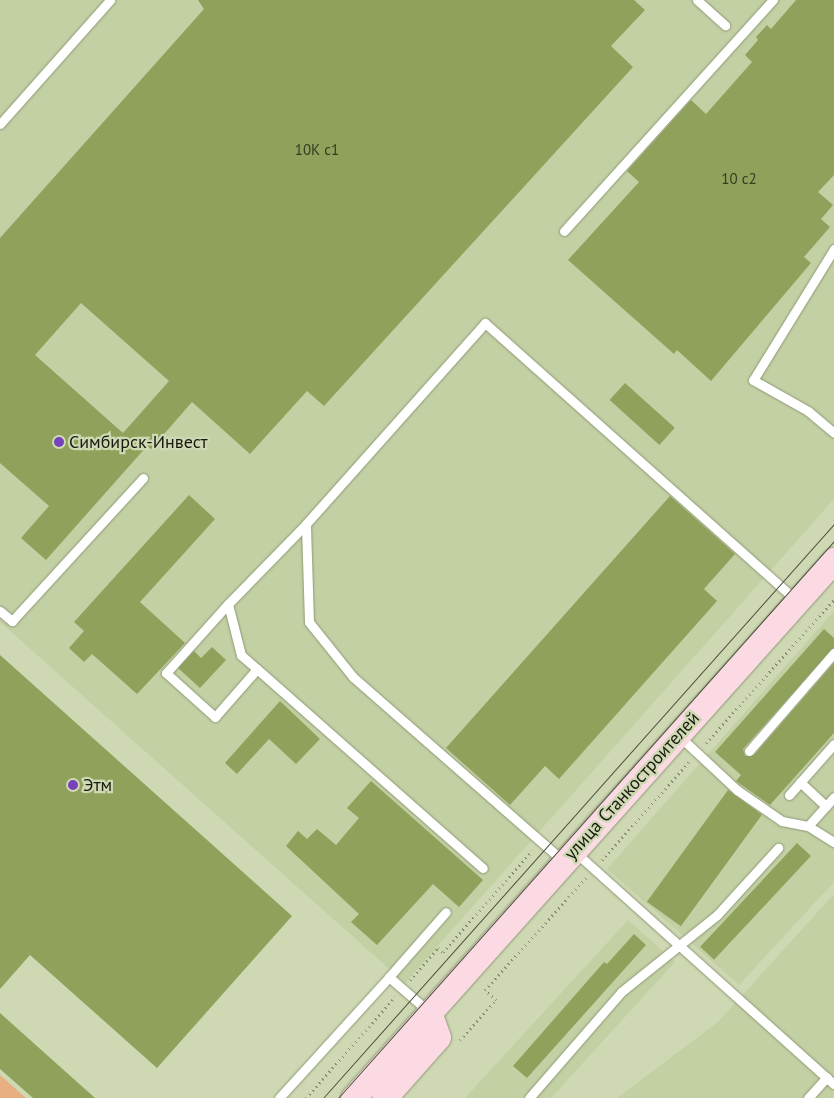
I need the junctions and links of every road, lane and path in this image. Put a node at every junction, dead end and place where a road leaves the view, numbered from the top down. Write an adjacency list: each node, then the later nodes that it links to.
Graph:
1 (110, 0): 5 (lane)
2 (698, 0): 4 (lane)
3 (773, 0): 6 (lane)
4 (725, 25)
5 (0, 124)
6 (564, 230)
7 (834, 249): 8 (lane)
8 (834, 433)
9 (143, 478): 15 (lane)
10 (306, 524): 13 (lane); 14 (lane); 27 (lane)
11 (834, 560): 13 (street, улица Станкостроителей)
12 (834, 600): 21 (path)
13 (797, 601): 18 (street, улица Станкостроителей)
14 (228, 604): 17 (lane); 17 (lane)
15 (0, 611)
16 (834, 654): 20 (lane)
17 (257, 669): 31 (lane)
18 (678, 735): 21 (lane); 30 (street, улица Станкостроителей)
19 (834, 744): 22 (lane)
20 (749, 751)
21 (697, 752): 26 (lane); 32 (path)
22 (800, 782): 23 (lane); 25 (lane)
23 (789, 795)
24 (834, 797): 25 (lane)
25 (826, 806): 26 (lane)
26 (808, 826): 28 (lane)
27 (541, 842): 30 (lane); 36 (path)
28 (834, 842)
29 (778, 848): 34 (lane)
30 (569, 856): 32 (lane); 37 (street, улица Станкостроителей)
31 (483, 868)
32 (594, 869): 34 (lane); 38 (path)
33 (446, 912): 35 (lane)
34 (678, 945): 39 (lane); 45 (lane)
35 (389, 977): 36 (lane); 41 (lane)
36 (402, 988): 37 (lane); 42 (path)
37 (430, 1012): 43 (street, улица Станкостроителей); 44 (street)
38 (458, 1042)
39 (827, 1077): 40 (lane); 46 (lane)
40 (834, 1084)
41 (279, 1098)
42 (306, 1098)
43 (353, 1098)
44 (384, 1098)
45 (529, 1098)
46 (808, 1098)

